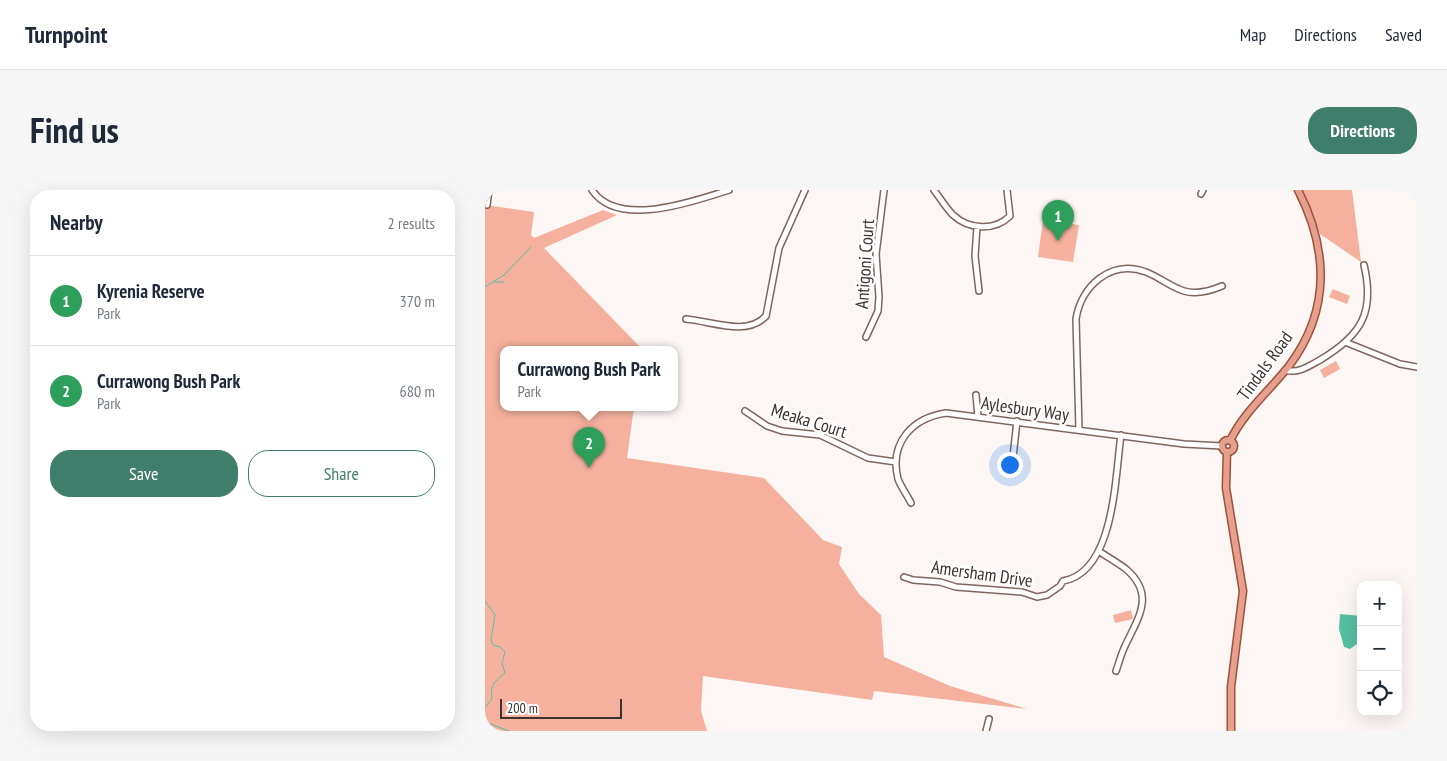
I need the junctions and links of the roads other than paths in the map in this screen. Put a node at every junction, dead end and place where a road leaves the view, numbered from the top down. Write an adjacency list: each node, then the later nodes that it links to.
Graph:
1 (489, 190): 9 (street)
2 (592, 190): 3 (street)
3 (729, 190)
4 (805, 190): 14 (street)
5 (884, 190): 15 (street, Antigoni Court)
6 (934, 190): 10 (street)
7 (1007, 190): 10 (street)
8 (1298, 190): 18 (main road, Tindals Road)
9 (487, 205)
10 (977, 227): 13 (street)
11 (1364, 265): 16 (street)
12 (1222, 286): 23 (street)
13 (979, 291)
14 (686, 319)
15 (865, 337)
16 (1345, 342): 17 (street); 18 (street)
17 (1417, 367)
18 (1285, 370): 25 (main road, Tindals Road)
19 (976, 394): 21 (street)
20 (745, 411): 29 (street, Meaka Court)
21 (978, 417): 22 (street, Aylesbury Way); 29 (street, Aylesbury Way)
22 (1017, 421): 23 (street, Aylesbury Way); 28 (street)
23 (1079, 430): 24 (street, Aylesbury Way)
24 (1121, 435): 26 (street, Aylesbury Way); 31 (street, Amersham Drive)
25 (1230, 441): 26 (main road); 27 (main road)
26 (1222, 446): 27 (main road)
27 (1227, 452): 36 (main road)
28 (1013, 457)
29 (896, 462): 30 (street, Aylesbury Way)
30 (911, 503)
31 (1100, 552): 32 (street, Amersham Drive); 33 (street)
32 (904, 577)
33 (1116, 671)
34 (989, 719): 35 (street)
35 (985, 731)
36 (1231, 731)

